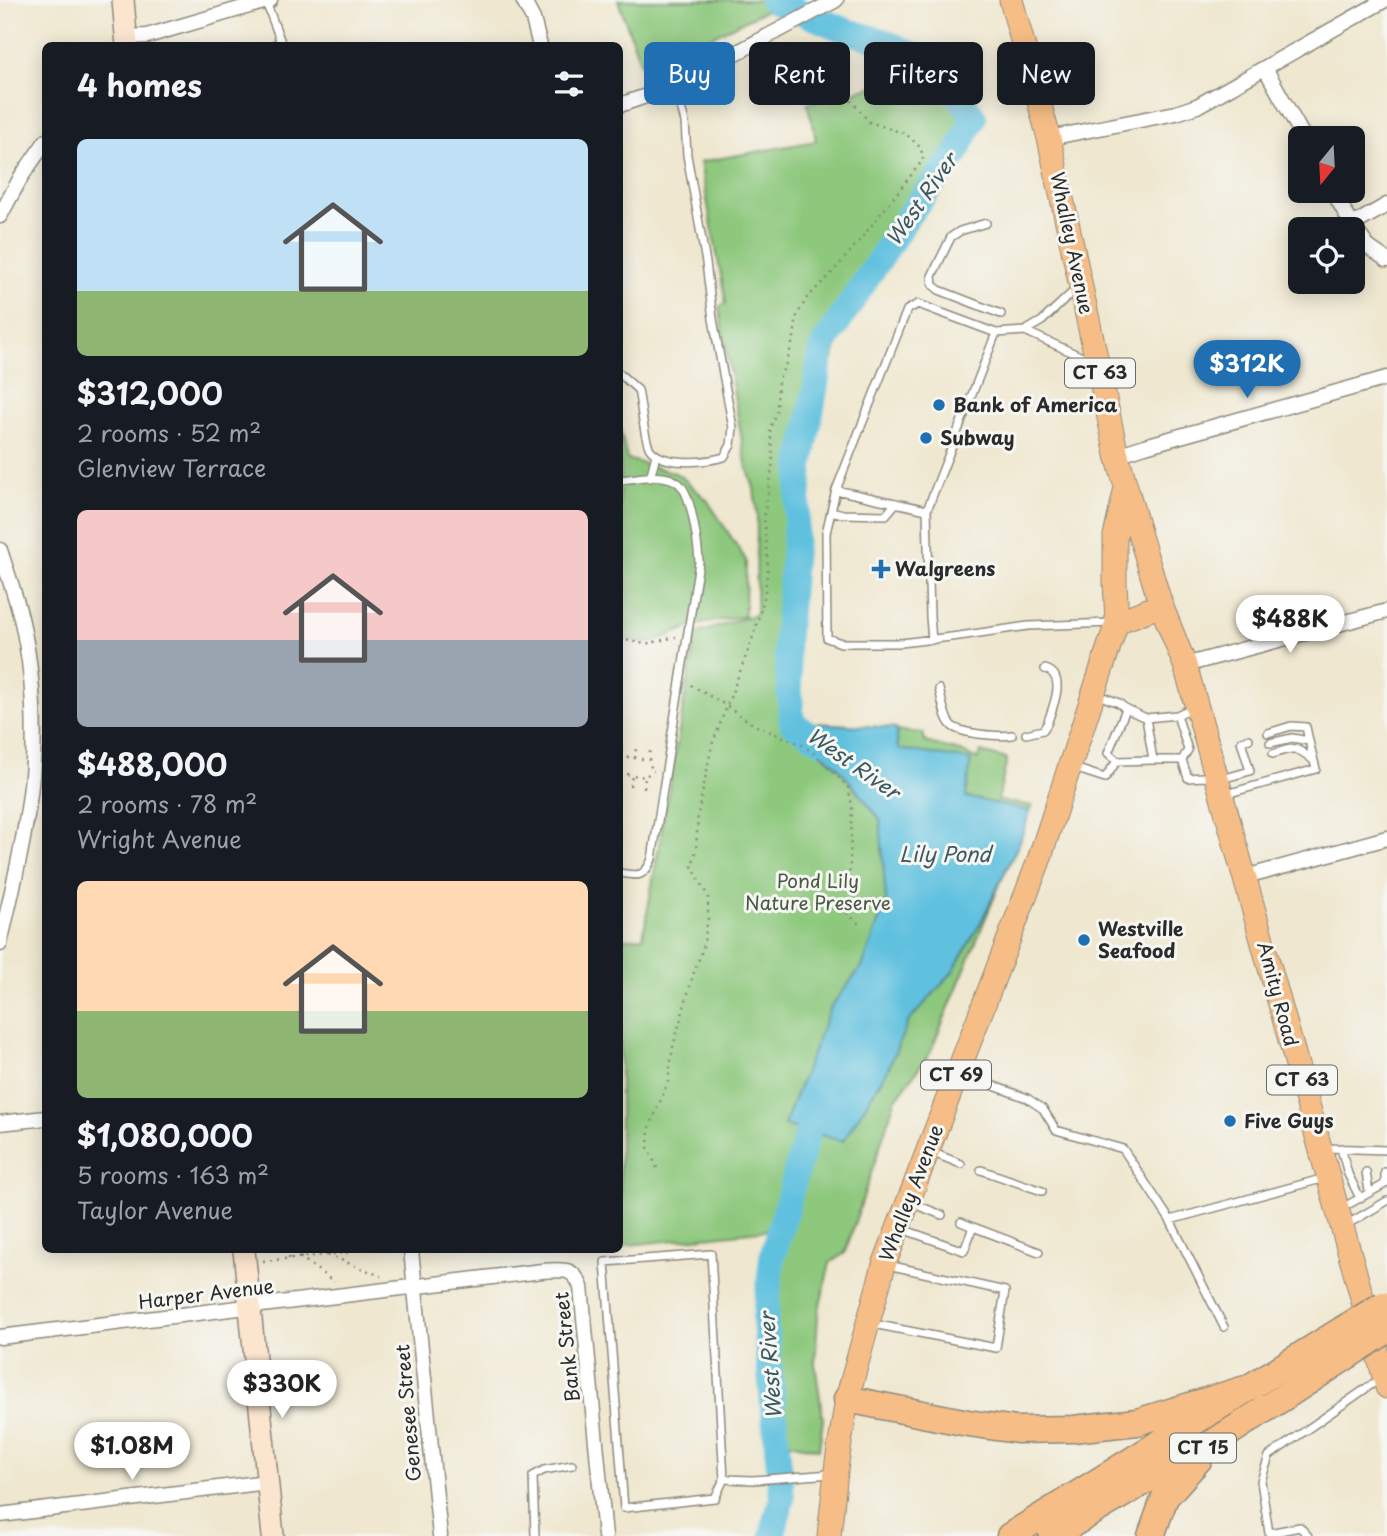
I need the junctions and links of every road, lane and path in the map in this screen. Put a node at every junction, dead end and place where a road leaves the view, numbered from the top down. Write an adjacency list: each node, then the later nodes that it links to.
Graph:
1 (123, 0): 7 (street)
2 (523, 0): 9 (street)
3 (1011, 0): 17 (main road, Whalley Avenue / CT 63)
4 (1385, 0): 11 (street)
5 (268, 1): 7 (street); 8 (lane)
6 (834, 1): 10 (street)
7 (127, 41)
8 (281, 42)
9 (539, 42)
10 (735, 53)
11 (1265, 68): 16 (street); 17 (street)
12 (644, 97): 14 (street)
13 (850, 100): 53 (path)
14 (623, 104)
15 (680, 105): 32 (lane)
16 (1297, 126)
17 (1049, 138): 25 (main road, Whalley Avenue / CT 63)
18 (42, 145): 20 (street)
19 (1387, 205): 21 (street)
20 (0, 216)
21 (1365, 218)
22 (986, 223): 26 (lane)
23 (1365, 243): 24 (street)
24 (1387, 260)
25 (1081, 284): 27 (lane); 29 (main road, Whalley Avenue / CT 63)
26 (1001, 314)
27 (1025, 331): 28 (lane); 29 (lane)
28 (996, 333): 37 (lane); 39 (lane)
29 (1098, 364): 33 (main road, Whalley Avenue / CT 63)
30 (623, 377): 32 (lane)
31 (1387, 378): 33 (street)
32 (656, 455): 34 (lane)
33 (1117, 455): 36 (main road, Whalley Avenue / CT 63)
34 (650, 478): 35 (lane); 45 (lane)
35 (623, 480)
36 (1126, 488): 42 (main road, Whalley Avenue / CT 63); 44 (main road, Whalley Avenue / CT 63)
37 (836, 490): 38 (lane); 40 (lane)
38 (896, 503): 39 (lane); 40 (lane)
39 (927, 510): 47 (lane)
40 (831, 511): 47 (lane)
41 (0, 550): 86 (street)
42 (1161, 605): 44 (main road); 48 (main road, Amity Road / CT 63)
43 (1387, 611): 48 (street)
44 (1117, 622): 47 (lane); 52 (main road, Whalley Avenue / CT 69)
45 (687, 636): 46 (path); 50 (lane)
46 (623, 639)
47 (932, 640)
48 (1185, 665): 55 (main road, Amity Road / CT 63)
49 (1045, 669): 58 (lane)
50 (680, 678): 53 (path); 75 (lane)
51 (939, 689): 59 (lane)
52 (1094, 693): 54 (lane); 73 (main road, Whalley Avenue / CT 69)
53 (727, 706): 85 (path); 94 (path)
54 (1126, 709): 56 (lane); 72 (lane)
55 (1186, 711): 56 (lane); 70 (lane); 81 (main road, Amity Road / CT 63)
56 (1146, 718): 69 (lane)
57 (1268, 733): 61 (lane)
58 (1026, 734)
59 (1012, 736)
60 (1249, 739): 81 (lane)
61 (1309, 741): 62 (lane); 71 (lane)
62 (1270, 743)
63 (636, 747): 67 (path)
64 (650, 750): 68 (path)
65 (1273, 754): 71 (lane)
66 (623, 756): 67 (path)
67 (635, 758): 68 (path)
68 (649, 760): 74 (path)
69 (1153, 760): 70 (lane); 72 (lane)
70 (1182, 760): 81 (lane)
71 (1314, 760): 81 (lane)
72 (1117, 761): 73 (lane)
73 (1069, 767): 87 (main road, Whalley Avenue / CT 69)
74 (652, 771): 75 (path); 78 (path)
75 (665, 773): 83 (lane)
76 (623, 774): 77 (path)
77 (632, 775): 78 (path); 79 (path)
78 (645, 777): 80 (path)
79 (630, 786)
80 (644, 788)
81 (1220, 788): 84 (main road, Amity Road / CT 63)
82 (1387, 838): 84 (street)
83 (623, 874)
84 (1246, 877): 90 (main road, Amity Road / CT 63)
85 (862, 927)
86 (0, 944)
87 (957, 1073): 91 (main road, Whalley Avenue / CT 69); 107 (lane)
88 (42, 1118): 89 (street)
89 (0, 1123)
90 (1331, 1148): 92 (lane); 98 (main road, Amity Road / CT 63); 102 (lane)
91 (927, 1151): 93 (lane); 104 (main road, Whalley Avenue / CT 69)
92 (1386, 1152)
93 (961, 1164)
94 (657, 1168)
95 (981, 1170): 100 (lane)
96 (1366, 1171): 101 (lane)
97 (1385, 1172): 99 (lane)
98 (1329, 1177): 106 (main road, Amity Road / CT 63); 107 (lane)
99 (1386, 1184): 101 (lane)
100 (1042, 1191)
101 (1369, 1192): 102 (lane)
102 (1360, 1198): 106 (lane)
103 (1387, 1200): 106 (lane)
104 (907, 1201): 105 (lane); 109 (main road, Whalley Avenue / CT 69)
105 (942, 1215)
106 (1340, 1219): 130 (main road, Amity Road / CT 63)
107 (1170, 1220): 127 (lane)
108 (961, 1222): 110 (lane)
109 (898, 1227): 110 (lane); 120 (main road, Whalley Avenue / CT 69)
110 (973, 1227): 111 (lane)
111 (1039, 1252)
112 (288, 1253): 119 (path)
113 (299, 1253): 118 (path)
114 (347, 1253): 117 (path)
115 (411, 1253): 123 (street, Genesee Street)
116 (252, 1255): 119 (path); 124 (street)
117 (328, 1255): 118 (path); 121 (path)
118 (300, 1257): 119 (path); 122 (path)
119 (289, 1259)
120 (884, 1265): 126 (main road, Whalley Avenue / CT 69); 126 (lane)
121 (384, 1277)
122 (337, 1283)
123 (416, 1287): 124 (street, Harper Avenue); 140 (street, Genesee Street); 142 (street, Bank Street)
124 (250, 1308): 128 (street, Harper Avenue); 137 (street)
125 (1386, 1313): 129 (highway, CT 15, bridge)
126 (868, 1323): 132 (main road, Whalley Avenue / CT 69)
127 (1224, 1327)
128 (0, 1337)
129 (1346, 1342): 131 (highway, CT 15); 133 (highway, CT 15)
130 (1386, 1381): 147 (lane)
131 (1252, 1387): 132 (highway); 144 (highway, CT 15)
132 (847, 1399): 135 (main road, Whalley Avenue / CT 69)
133 (1216, 1441): 145 (highway, CT 15); 146 (highway)
134 (572, 1465): 141 (lane)
135 (835, 1474): 136 (lane); 143 (main road, Whalley Avenue / CT 69)
136 (724, 1479): 136 (lane)
137 (267, 1482): 138 (street); 139 (street)
138 (0, 1515)
139 (273, 1536)
140 (440, 1536)
141 (536, 1536)
142 (605, 1536)
143 (829, 1536)
144 (1010, 1536)
145 (1052, 1536)
146 (1151, 1536)
147 (1308, 1536)

